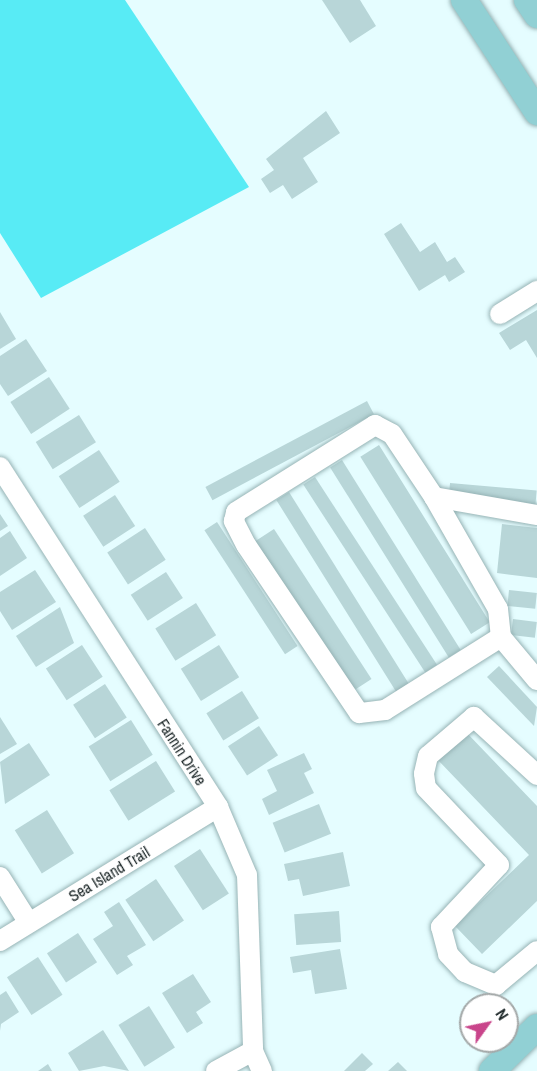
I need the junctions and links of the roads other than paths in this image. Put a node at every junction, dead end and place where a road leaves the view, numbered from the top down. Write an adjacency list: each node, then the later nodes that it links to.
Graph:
1 (464, 0): 4 (main road)
2 (527, 0): 3 (main road)
3 (537, 15)
4 (537, 112)
5 (537, 291): 6 (street)
6 (500, 314)
7 (0, 467): 13 (street, Fannin Drive)
8 (434, 497): 9 (street); 10 (street); 10 (street)
9 (537, 515)
10 (501, 637): 11 (street)
11 (537, 680)
12 (537, 775): 17 (street)
13 (218, 807): 15 (street, Sea Island Trail); 19 (street, Fannin Drive)
14 (0, 877): 15 (street)
15 (29, 923): 16 (street, Sea Island Trail)
16 (0, 941)
17 (537, 951)
18 (537, 1027): 22 (main road)
19 (253, 1051): 20 (street); 21 (street, Fannin Drive)
20 (216, 1071)
21 (262, 1071)
22 (492, 1071)

